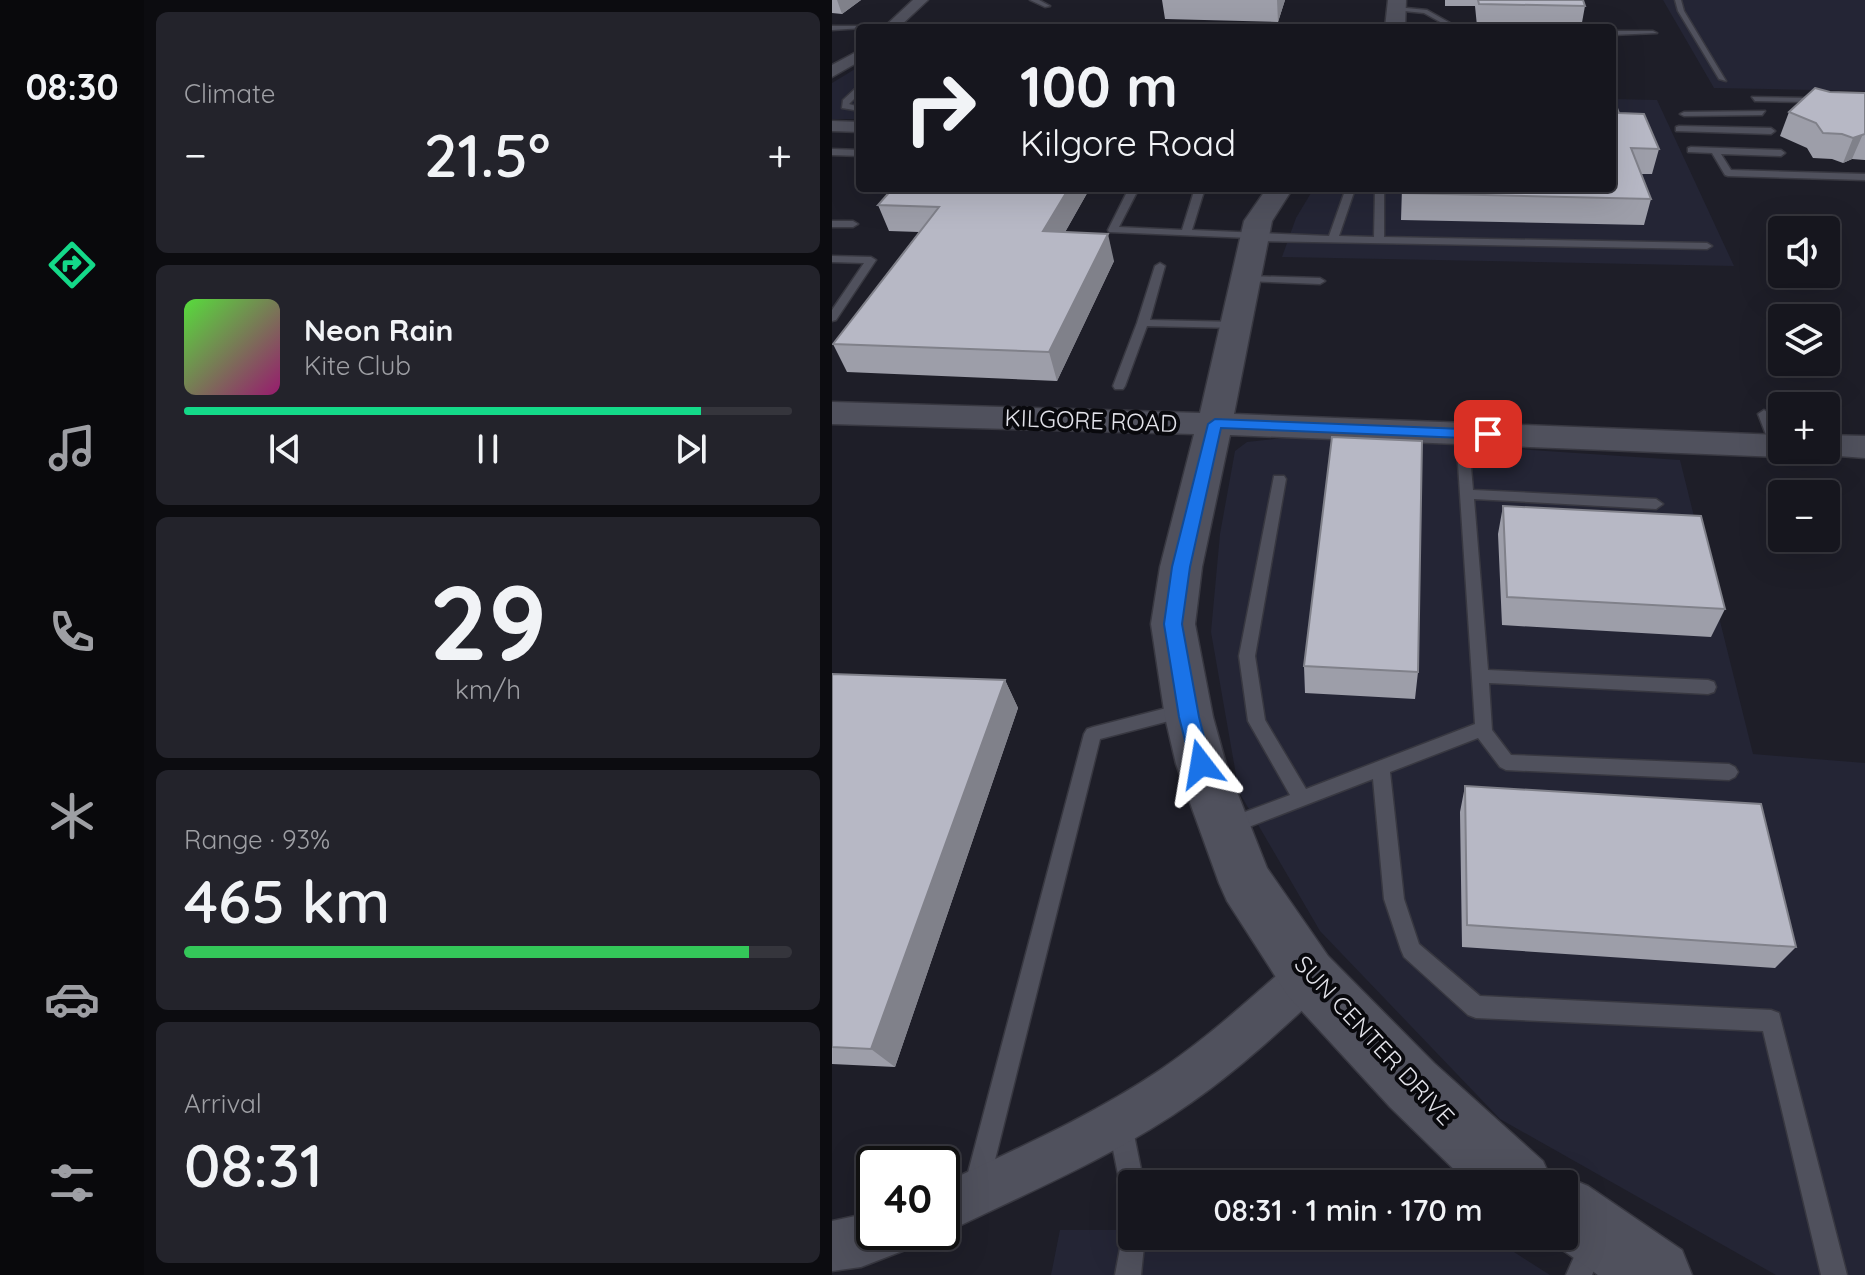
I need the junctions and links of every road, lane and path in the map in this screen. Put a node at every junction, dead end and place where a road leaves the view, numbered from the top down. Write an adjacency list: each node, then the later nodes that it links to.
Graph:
1 (921, 0): 6 (street)
2 (1033, 0): 4 (lane)
3 (1678, 0): 14 (lane)
4 (1047, 6)
5 (1396, 12): 7 (lane)
6 (894, 24)
7 (1449, 24)
8 (856, 27): 9 (lane)
9 (832, 28)
10 (1616, 33): 11 (lane)
11 (1653, 33)
12 (856, 57): 13 (street)
13 (832, 72)
14 (1723, 79)
15 (856, 93): 18 (lane)
16 (1755, 99): 17 (lane)
17 (1865, 101)
18 (856, 108)
19 (1762, 113): 20 (lane)
20 (1684, 114)
21 (832, 126): 22 (street)
22 (856, 127)
23 (1679, 129): 24 (lane)
24 (1771, 131)
25 (1691, 150): 26 (lane)
26 (1715, 151): 29 (lane); 32 (lane)
27 (832, 152): 28 (lane)
28 (856, 152)
29 (1781, 153)
30 (856, 155): 31 (lane)
31 (848, 163)
32 (1865, 177)
33 (1132, 192): 40 (lane)
34 (1199, 192): 40 (lane)
35 (1277, 192): 44 (street, SUN CENTER DRIVE)
36 (1349, 192): 41 (lane)
37 (1380, 192): 42 (lane)
38 (832, 224): 39 (lane)
39 (853, 224)
40 (1186, 233): 44 (lane)
41 (1333, 240): 42 (lane); 44 (lane)
42 (1379, 240): 43 (lane)
43 (1707, 246)
44 (1253, 251): 47 (lane); 50 (street, SUN CENTER DRIVE)
45 (832, 259): 48 (lane)
46 (1160, 266): 49 (lane)
47 (1320, 281)
48 (832, 318)
49 (1143, 323): 50 (lane); 51 (lane)
50 (1238, 325): 53 (street, SUN CENTER DRIVE)
51 (1119, 386)
52 (832, 413): 53 (street, KILGORE ROAD)
53 (1215, 424): 54 (street, KILGORE ROAD); 63 (street, SUN CENTER DRIVE)
54 (1462, 433): 55 (street, KILGORE ROAD); 59 (lane)
55 (1768, 435)
56 (1840, 446): 57 (street)
57 (1865, 447)
58 (1279, 479): 67 (lane)
59 (1466, 494): 60 (lane); 61 (lane)
60 (1656, 504)
61 (1480, 676): 62 (lane); 64 (lane)
62 (1708, 687)
63 (1188, 710): 68 (street, SUN CENTER DRIVE); 73 (lane)
64 (1481, 729): 65 (lane); 66 (lane)
65 (1381, 769): 67 (lane); 81 (lane)
66 (1729, 772)
67 (1302, 798): 68 (lane)
68 (1227, 828): 69 (street, SUN CENTER DRIVE)
69 (1308, 976): 70 (street); 72 (street, SUN CENTER DRIVE)
70 (1119, 1119): 71 (lane); 74 (street)
71 (1129, 1170)
72 (1502, 1170)
73 (960, 1198)
74 (960, 1200)
75 (1580, 1239): 80 (street)
76 (856, 1243): 77 (street)
77 (832, 1246)
78 (1131, 1250): 79 (lane)
79 (1128, 1275)
80 (1657, 1275)
81 (1834, 1275)

